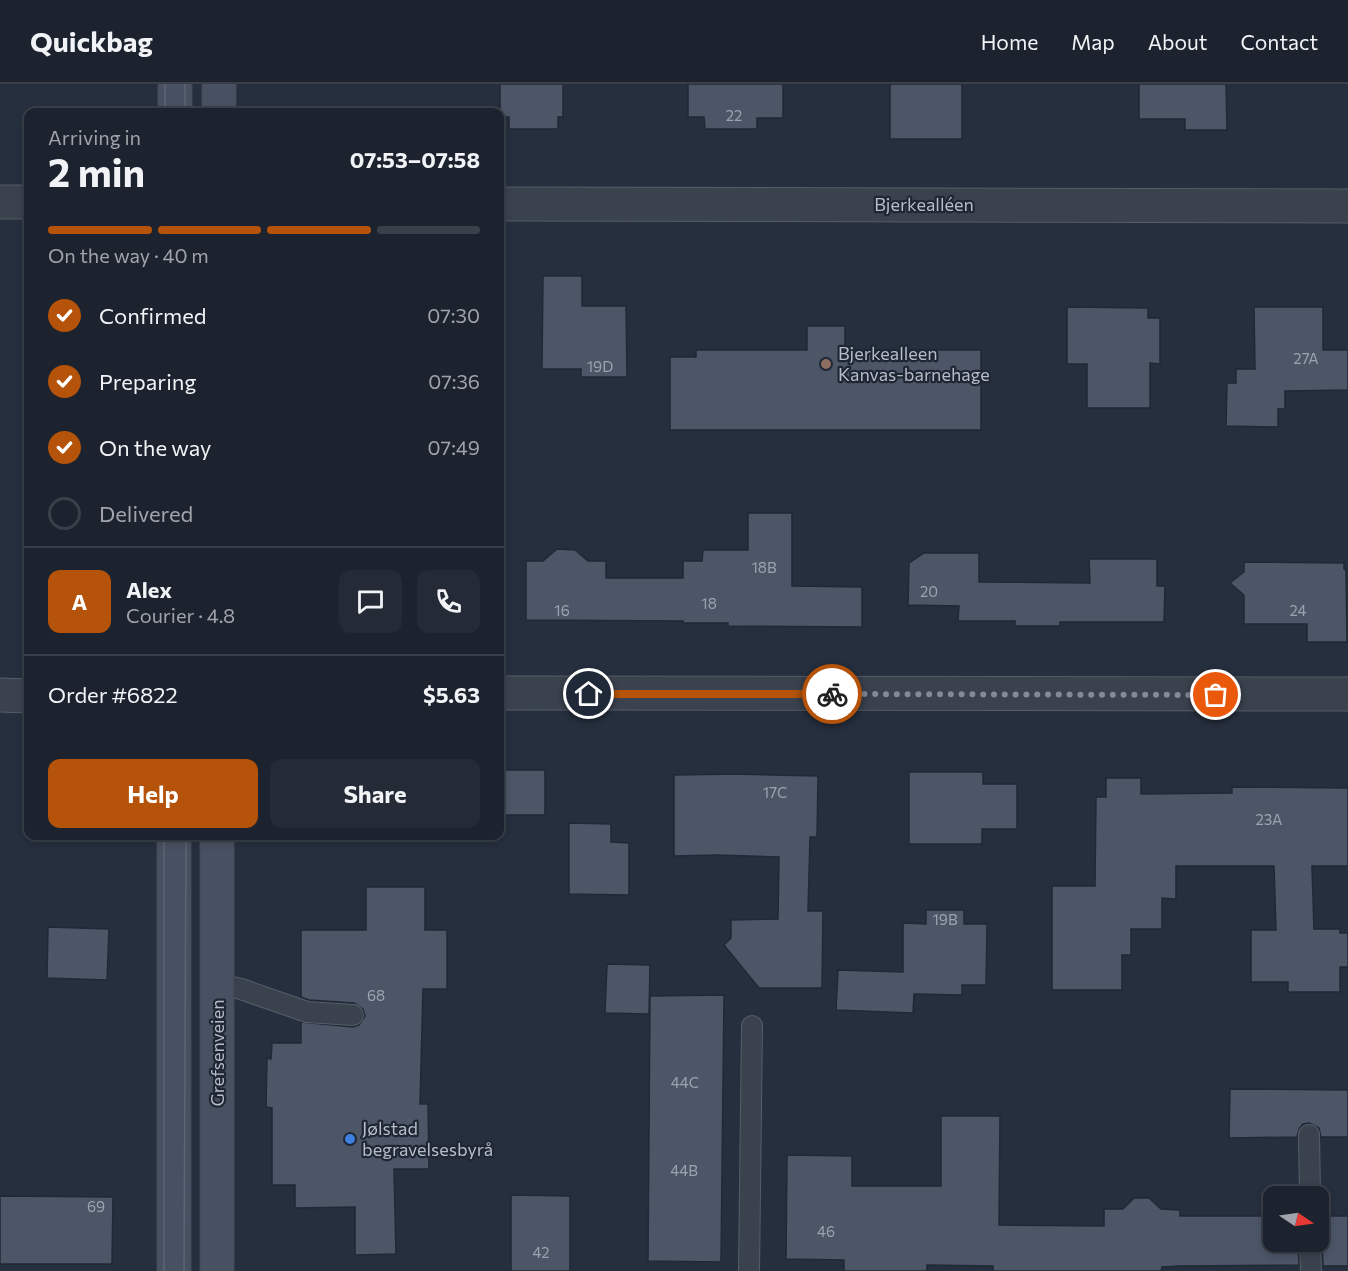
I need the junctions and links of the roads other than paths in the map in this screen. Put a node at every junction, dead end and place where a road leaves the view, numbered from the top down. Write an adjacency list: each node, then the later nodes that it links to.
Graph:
1 (175, 84): 3 (main road)
2 (219, 84): 4 (main road)
3 (175, 108)
4 (219, 108)
5 (0, 202): 6 (street)
6 (24, 202)
7 (504, 204): 8 (street, Bjerkealléen)
8 (1348, 206)
9 (504, 693): 10 (street)
10 (1348, 694)
11 (0, 695): 12 (street)
12 (24, 696)
13 (174, 840): 21 (main road)
14 (218, 840): 15 (main road, Grefsenveien)
15 (218, 984): 16 (lane); 22 (main road, Grefsenveien)
16 (352, 1014)
17 (752, 1026): 23 (lane)
18 (1309, 1135): 19 (lane)
19 (1310, 1186)
20 (1310, 1252): 24 (lane)
21 (174, 1271)
22 (217, 1271)
23 (749, 1271)
24 (1311, 1271)

